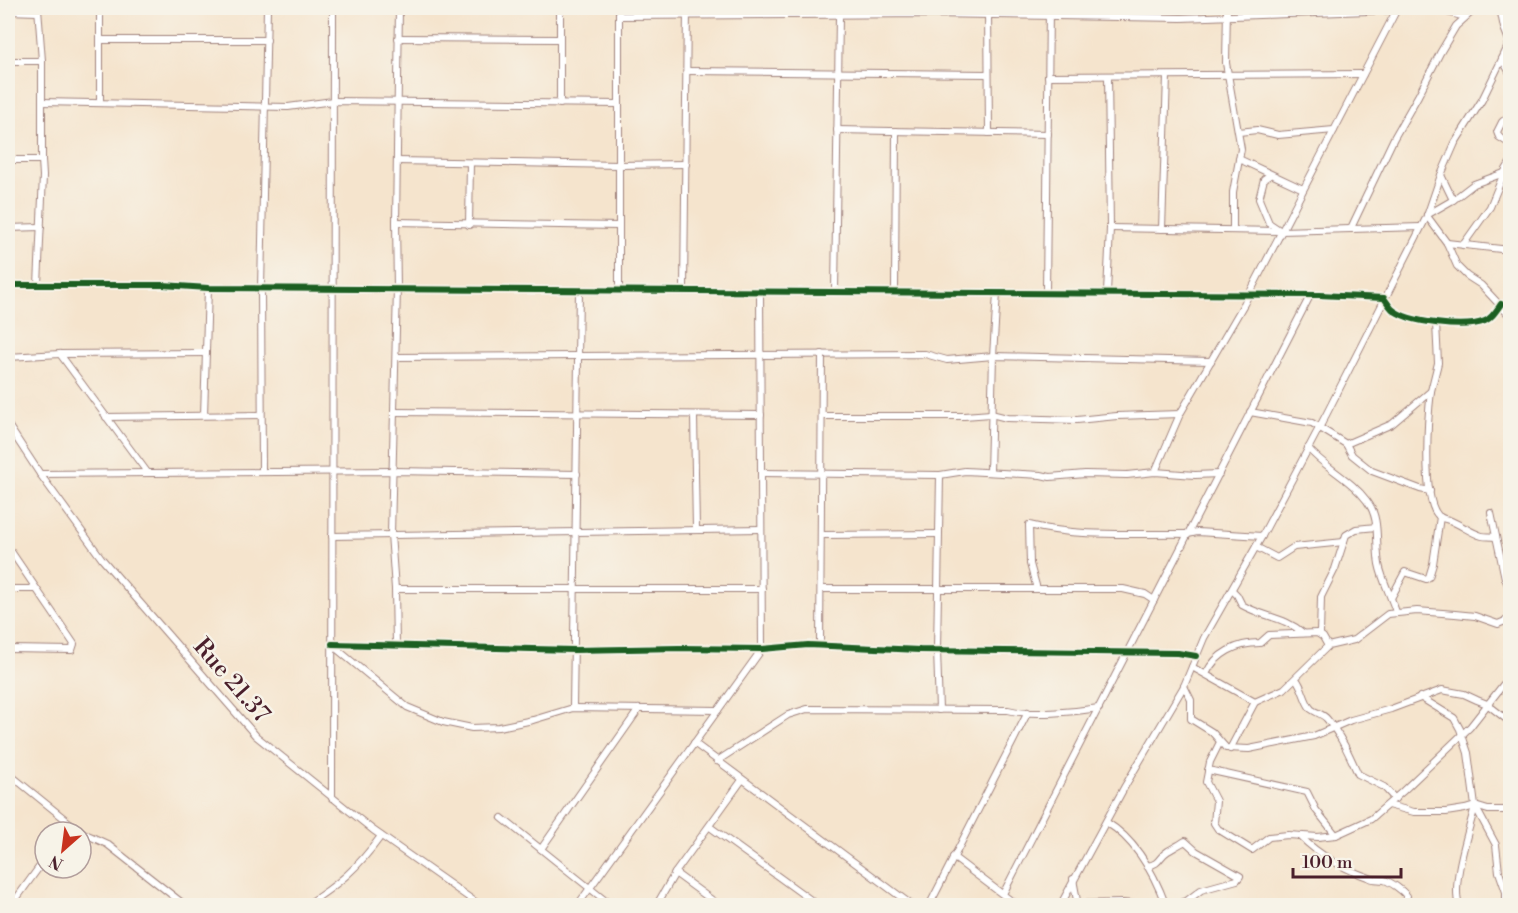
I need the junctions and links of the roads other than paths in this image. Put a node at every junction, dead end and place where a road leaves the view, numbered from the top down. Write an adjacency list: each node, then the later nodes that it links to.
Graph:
1 (100, 8): 25 (street)
2 (267, 8): 26 (street)
3 (333, 8): 40 (street)
4 (399, 8): 23 (street)
5 (560, 8): 24 (street)
6 (619, 8): 18 (street)
7 (687, 8): 20 (street)
8 (1227, 8): 22 (street)
9 (1476, 8): 21 (street)
10 (1500, 8): 27 (street)
11 (1398, 9): 17 (street); 21 (street); 35 (street)
12 (38, 10): 13 (street); 30 (street)
13 (8, 11)
14 (931, 11): 15 (street); 19 (street)
15 (988, 11): 16 (street); 34 (street)
16 (1049, 11): 22 (street); 37 (street)
17 (1335, 11): 22 (street)
18 (619, 16): 20 (street); 45 (street)
19 (838, 16): 20 (street); 32 (street)
20 (687, 17): 31 (street)
21 (1465, 17): 76 (street)
22 (1227, 18): 36 (street)
23 (398, 38): 24 (street); 43 (street)
24 (559, 39): 44 (street)
25 (100, 40): 26 (street); 42 (street)
26 (267, 40): 46 (street)
27 (1510, 42): 28 (street)
28 (1502, 59): 33 (street); 65 (street)
29 (8, 61): 30 (street)
30 (42, 61): 41 (street)
31 (687, 71): 32 (street); 61 (street)
32 (838, 72): 34 (street); 48 (street)
33 (1510, 73)
34 (988, 74): 52 (street)
35 (1363, 74): 36 (street); 49 (street)
36 (1228, 75): 39 (street); 51 (street)
37 (1048, 76): 38 (street); 53 (street)
38 (1108, 76): 39 (street); 75 (street)
39 (1167, 76): 77 (street)
40 (333, 101): 43 (street); 46 (street); 85 (street)
41 (42, 102): 42 (street); 57 (street)
42 (100, 102): 46 (street)
43 (398, 102): 44 (street); 58 (street)
44 (560, 104): 45 (street)
45 (619, 104): 62 (street)
46 (266, 106): 87 (street)
47 (1510, 115): 54 (street)
48 (837, 130): 50 (street); 94 (street)
49 (1334, 130): 51 (street); 66 (street)
50 (896, 131): 52 (street); 93 (street)
51 (1239, 132): 55 (street)
52 (989, 133): 53 (street)
53 (1048, 134): 96 (street)
54 (1510, 144)
55 (1239, 159): 64 (street); 78 (street)
56 (8, 160): 57 (street)
57 (42, 160): 71 (street)
58 (397, 161): 59 (street); 69 (street)
59 (470, 163): 62 (street); 70 (street)
60 (1510, 163): 63 (street)
61 (686, 164): 62 (street); 91 (street)
62 (619, 165): 72 (street)
63 (1504, 173): 67 (street); 81 (street)
64 (1270, 175): 66 (street); 79 (street)
65 (1441, 175): 67 (street); 68 (street)
66 (1303, 189): 79 (street)
67 (1453, 200): 68 (street)
68 (1427, 216): 73 (street); 80 (street)
69 (396, 222): 70 (street); 88 (street)
70 (469, 225): 72 (street)
71 (41, 226): 74 (street); 84 (street)
72 (619, 226): 90 (street)
73 (1421, 227): 76 (street); 100 (street)
74 (8, 228)
75 (1110, 228): 77 (street); 97 (street)
76 (1351, 228): 79 (street)
77 (1162, 229): 78 (street)
78 (1233, 230): 79 (street)
79 (1281, 231): 98 (street)
80 (1447, 243): 81 (street); 101 (street)
81 (1463, 245): 82 (street)
82 (1510, 250)
83 (8, 285): 84 (street)
84 (38, 285): 86 (street)
85 (332, 287): 87 (street); 88 (street); 130 (street)
86 (208, 288): 87 (street); 104 (street)
87 (261, 288): 120 (street)
88 (397, 288): 89 (street); 111 (street)
89 (579, 290): 90 (street); 108 (street)
90 (619, 290): 91 (street)
91 (684, 290): 92 (street)
92 (760, 291): 94 (street); 106 (street)
93 (895, 291): 94 (street); 95 (street)
94 (835, 292)
95 (997, 293): 96 (street); 109 (street)
96 (1046, 293): 97 (street)
97 (1107, 293): 98 (street)
98 (1248, 296): 99 (street); 112 (street)
99 (1310, 296): 100 (street); 115 (street)
100 (1384, 298): 103 (street); 126 (street)
101 (1501, 304): 102 (street); 103 (street)
102 (1510, 316)
103 (1436, 323): 113 (street)
104 (206, 353): 105 (street); 119 (street)
105 (60, 354): 110 (street); 124 (street)
106 (760, 354): 107 (street); 108 (street); 121 (street)
107 (822, 354): 109 (street); 123 (street)
108 (579, 355): 111 (street); 116 (street)
109 (993, 356): 112 (street); 117 (street)
110 (8, 357)
111 (396, 357): 114 (street)
112 (1211, 361): 118 (street)
113 (1431, 391): 127 (street); 141 (street)
114 (394, 412): 116 (street); 131 (street)
115 (1250, 412): 126 (street); 139 (street)
116 (578, 413): 122 (street); 137 (street)
117 (991, 414): 118 (street); 123 (street); 133 (street)
118 (1180, 414): 134 (street)
119 (204, 415): 120 (street); 124 (street)
120 (261, 415): 129 (street)
121 (761, 415): 122 (street); 135 (street)
122 (694, 416): 146 (street)
123 (822, 416): 138 (street)
124 (106, 417): 132 (street)
125 (8, 425): 136 (street, Rue 21.37)
126 (1319, 428): 127 (street); 128 (street)
127 (1346, 444): 141 (street)
128 (1308, 448): 144 (street); 153 (street)
129 (262, 471): 130 (street); 132 (street)
130 (332, 471): 131 (street); 151 (street)
131 (393, 471): 137 (street); 148 (street)
132 (147, 472): 136 (street)
133 (990, 472): 134 (street); 140 (street)
134 (1155, 472): 139 (street)
135 (761, 473): 138 (street); 145 (street)
136 (40, 474): 208 (street, Rue 21.37)
137 (578, 474): 147 (street)
138 (822, 474): 140 (street); 152 (street)
139 (1219, 474): 150 (street)
140 (940, 475): 149 (street)
141 (1430, 491): 143 (street)
142 (1491, 513): 154 (street)
143 (1440, 517): 154 (street); 168 (street)
144 (1376, 527): 155 (street); 168 (street)
145 (761, 529): 146 (street); 162 (street)
146 (696, 530): 147 (street)
147 (576, 531): 148 (street); 161 (street)
148 (391, 534): 151 (street); 160 (street)
149 (938, 534): 152 (street); 164 (street)
150 (1188, 534): 153 (street); 165 (street); 169 (street)
151 (332, 536): 174 (street)
152 (822, 536): 163 (street)
153 (1262, 536): 157 (street)
154 (1496, 537): 166 (street)
155 (1344, 542): 157 (street); 173 (street)
156 (8, 547): 159 (street)
157 (1256, 547): 167 (street)
158 (8, 589): 159 (street)
159 (36, 589): 178 (street)
160 (395, 589): 161 (street); 175 (street)
161 (575, 589): 162 (street); 180 (street)
162 (762, 589): 179 (street)
163 (822, 589): 164 (street); 176 (street)
164 (938, 589): 165 (street); 181 (street)
165 (1037, 589): 169 (street)
166 (1510, 589)
167 (1232, 590): 172 (street); 183 (street)
168 (1391, 598): 170 (street)
169 (1154, 600): 182 (street)
170 (1396, 612): 171 (street); 177 (street)
171 (1510, 620)
172 (1303, 633): 173 (street); 185 (street)
173 (1320, 634): 177 (street)
174 (332, 644): 175 (street); 192 (street); 208 (street)
175 (396, 645): 180 (street)
176 (820, 646): 179 (street); 181 (street)
177 (1328, 646): 187 (street)
178 (8, 649)
179 (762, 649): 180 (street); 195 (street)
180 (574, 650): 192 (street)
181 (937, 650): 182 (street); 196 (street)
182 (1127, 653): 183 (street); 193 (street)
183 (1196, 656): 184 (street)
184 (1192, 667): 185 (street); 188 (street)
185 (1206, 674): 190 (street)
186 (1510, 676): 191 (street)
187 (1296, 679): 190 (street); 199 (street)
188 (1184, 686): 201 (street); 215 (street)
189 (1420, 697): 191 (street); 199 (street); 200 (street)
190 (1255, 702): 203 (street)
191 (1487, 704): 198 (street); 200 (street)
192 (573, 708): 194 (street)
193 (1099, 708): 197 (street); 228 (street)
194 (639, 709): 195 (street); 221 (street)
195 (718, 710): 202 (street)
196 (939, 710): 197 (street); 204 (street)
197 (1028, 712): 222 (street)
198 (1510, 722)
199 (1333, 728): 203 (street); 209 (street)
200 (1461, 735): 209 (street); 211 (street)
201 (1220, 742): 203 (street); 205 (street)
202 (694, 743): 204 (street); 227 (street)
203 (1230, 749)
204 (717, 761): 207 (street)
205 (1208, 770): 217 (street); 219 (street)
206 (8, 774): 214 (street)
207 (742, 780): 216 (street); 240 (street)
208 (332, 798): 218 (street, Rue 21.37)
209 (1395, 799): 210 (street)
210 (1388, 805): 211 (street); 217 (street)
211 (1475, 806): 212 (street); 248 (street); 249 (street)
212 (1510, 810)
213 (502, 818): 221 (street)
214 (65, 820)
215 (1106, 822): 223 (street); 226 (street)
216 (710, 827): 224 (street); 239 (street)
217 (1336, 835): 219 (street)
218 (381, 836): 234 (street); 235 (street, Rue 21.37)
219 (1301, 836): 247 (street)
220 (93, 838): 233 (street)
221 (541, 849): 227 (street)
222 (953, 857): 228 (street); 241 (street)
223 (1147, 866): 229 (street); 245 (street)
224 (675, 873): 230 (street); 238 (street)
225 (33, 876): 232 (street)
226 (1073, 878): 231 (street); 243 (street)
227 (589, 889): 236 (street); 237 (street)
228 (1003, 894): 242 (street)
229 (1187, 903): 246 (street)
230 (720, 905)
231 (1077, 905): 244 (street)
232 (11, 906)
233 (186, 906)
234 (305, 906)
235 (481, 906)
236 (577, 906)
237 (612, 906)
238 (656, 906)
239 (819, 906)
240 (913, 906)
241 (929, 906)
242 (1018, 906)
243 (1060, 906)
244 (1152, 906)
245 (1166, 906)
246 (1173, 906)
247 (1403, 906)
248 (1459, 906)
249 (1506, 906)

